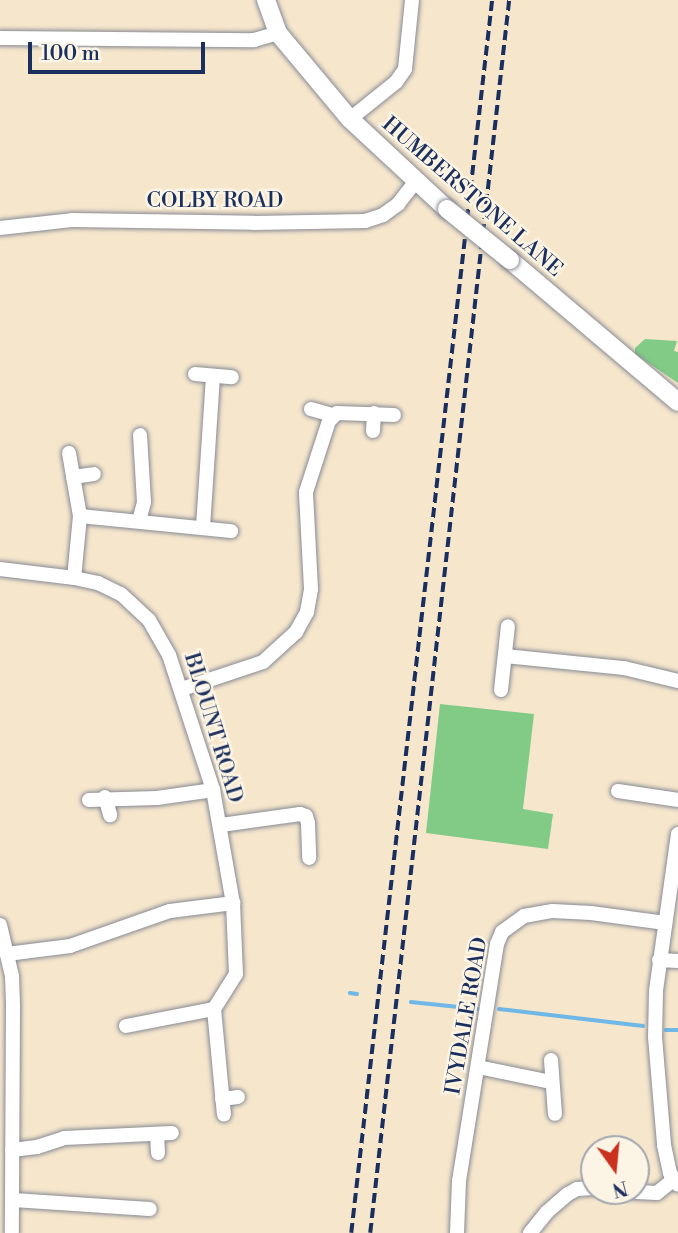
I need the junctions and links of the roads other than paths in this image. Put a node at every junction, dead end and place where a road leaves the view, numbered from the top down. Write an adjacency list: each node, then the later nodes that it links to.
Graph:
1 (266, 0): 3 (street, HUMBERSTONE LANE)
2 (412, 0): 5 (street)
3 (278, 33): 4 (street); 5 (street, HUMBERSTONE LANE)
4 (0, 38)
5 (350, 119): 6 (street, HUMBERSTONE LANE)
6 (415, 182): 7 (street, COLBY ROAD); 11 (street, HUMBERSTONE LANE, bridge)
7 (0, 228)
8 (195, 374): 9 (street)
9 (213, 376): 10 (street); 23 (street)
10 (232, 377)
11 (678, 402)
12 (311, 409): 14 (street)
13 (374, 413): 14 (street); 15 (street); 16 (street)
14 (332, 415): 30 (street)
15 (394, 415)
16 (373, 431)
17 (140, 435): 22 (street)
18 (69, 453): 20 (street)
19 (94, 474): 20 (street)
20 (73, 478): 21 (street)
21 (80, 516): 22 (street); 26 (street)
22 (139, 521): 23 (street)
23 (203, 527): 24 (street)
24 (231, 531)
25 (0, 569): 26 (street, BLOUNT ROAD)
26 (74, 578): 30 (street, BLOUNT ROAD)
27 (508, 626): 28 (street)
28 (505, 656): 29 (street); 31 (street)
29 (678, 681)
30 (182, 690): 32 (street, BLOUNT ROAD)
31 (501, 691)
32 (213, 790): 34 (street); 38 (street, BLOUNT ROAD)
33 (618, 791): 36 (street)
34 (105, 797): 35 (street); 37 (street)
35 (89, 800)
36 (678, 800)
37 (110, 815)
38 (221, 825): 40 (street); 41 (street, BLOUNT ROAD)
39 (678, 834): 42 (street)
40 (309, 858)
41 (233, 903): 44 (street); 48 (street, BLOUNT ROAD)
42 (665, 923): 45 (street); 51 (street, IVYDALE ROAD)
43 (0, 925): 44 (street)
44 (7, 954): 49 (street)
45 (659, 961): 46 (street); 59 (street)
46 (678, 961)
47 (136, 1006): 48 (street)
48 (214, 1009): 54 (street)
49 (7, 1038): 57 (street)
50 (551, 1060): 52 (street)
51 (478, 1068): 52 (street); 65 (street, IVYDALE ROAD)
52 (551, 1082): 55 (street)
53 (238, 1097): 54 (street)
54 (222, 1099): 56 (street)
55 (555, 1114)
56 (224, 1115)
57 (12, 1150): 58 (street); 62 (street)
58 (158, 1153)
59 (676, 1183): 61 (street)
60 (580, 1189): 66 (street)
61 (650, 1193)
62 (13, 1200): 63 (street); 64 (street)
63 (150, 1209)
64 (12, 1233)
65 (457, 1233)
66 (530, 1233)

